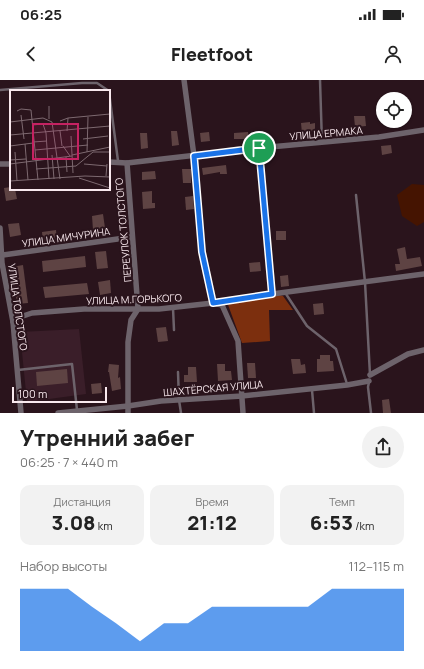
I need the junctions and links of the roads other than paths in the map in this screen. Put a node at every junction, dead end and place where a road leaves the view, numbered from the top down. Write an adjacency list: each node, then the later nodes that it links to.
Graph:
1 (184, 80): 9 (street)
2 (320, 80): 7 (lane)
3 (0, 90): 4 (lane)
4 (107, 90)
5 (110, 100): 11 (lane)
6 (424, 130): 7 (street, УЛИЦА ЕРМАКА)
7 (322, 143): 8 (street, УЛИЦА ЕРМАКА)
8 (259, 148): 9 (street, УЛИЦА ЕРМАКА); 21 (street)
9 (194, 156): 12 (street, УЛИЦА ЕРМАКА); 22 (street)
10 (110, 162): 11 (street, УЛИЦА ЕРМАКА)
11 (118, 162): 12 (street, УЛИЦА ЕРМАКА)
12 (126, 163): 15 (street, ПЕРЕУЛОК ТОЛСТОГО)
13 (356, 196): 19 (lane)
14 (0, 228): 16 (street, УЛИЦА ТОЛСТОГО)
15 (132, 237): 16 (street, УЛИЦА МИЧУРИНА); 24 (street, ПЕРЕУЛОК ТОЛСТОГО)
16 (3, 255): 17 (street, УЛИЦА ТОЛСТОГО)
17 (1, 264): 25 (street, УЛИЦА ТОЛСТОГО)
18 (424, 274): 19 (street, УЛИЦА М.ГОРЬКОГО)
19 (365, 282): 20 (street, УЛИЦА М.ГОРЬКОГО); 30 (lane)
20 (285, 292): 21 (street, УЛИЦА М.ГОРЬКОГО); 31 (lane)
21 (272, 294): 22 (street, УЛИЦА М.ГОРЬКОГО)
22 (213, 303): 23 (street, УЛИЦА М.ГОРЬКОГО); 33 (street)
23 (173, 307): 24 (street, УЛИЦА М.ГОРЬКОГО); 26 (lane)
24 (138, 309): 25 (street, УЛИЦА М.ГОРЬКОГО); 35 (street, ПЕРЕУЛОК ТОЛСТОГО)
25 (13, 322): 28 (street, УЛИЦА ТОЛСТОГО)
26 (174, 330)
27 (424, 350): 30 (street, ШАХТЁРСКАЯ УЛИЦА)
28 (18, 370): 36 (lane); 37 (street, УЛИЦА ТОЛСТОГО)
29 (178, 372): 34 (lane)
30 (370, 378): 31 (street, ШАХТЁРСКАЯ УЛИЦА); 43 (lane)
31 (347, 385): 32 (street, ШАХТЁРСКАЯ УЛИЦА)
32 (312, 388): 33 (street, ШАХТЁРСКАЯ УЛИЦА); 42 (lane)
33 (242, 396): 34 (street, ШАХТЁРСКАЯ УЛИЦА); 41 (street)
34 (179, 400): 35 (street, ШАХТЁРСКАЯ УЛИЦА); 40 (lane)
35 (128, 406): 36 (street, ШАХТЁРСКАЯ УЛИЦА); 39 (street, ПЕРЕУЛОК ТОЛСТОГО)
36 (77, 411): 38 (street, ШАХТЁРСКАЯ УЛИЦА)
37 (21, 413)
38 (58, 413)
39 (128, 413)
40 (181, 413)
41 (243, 413)
42 (314, 413)
43 (371, 413)

